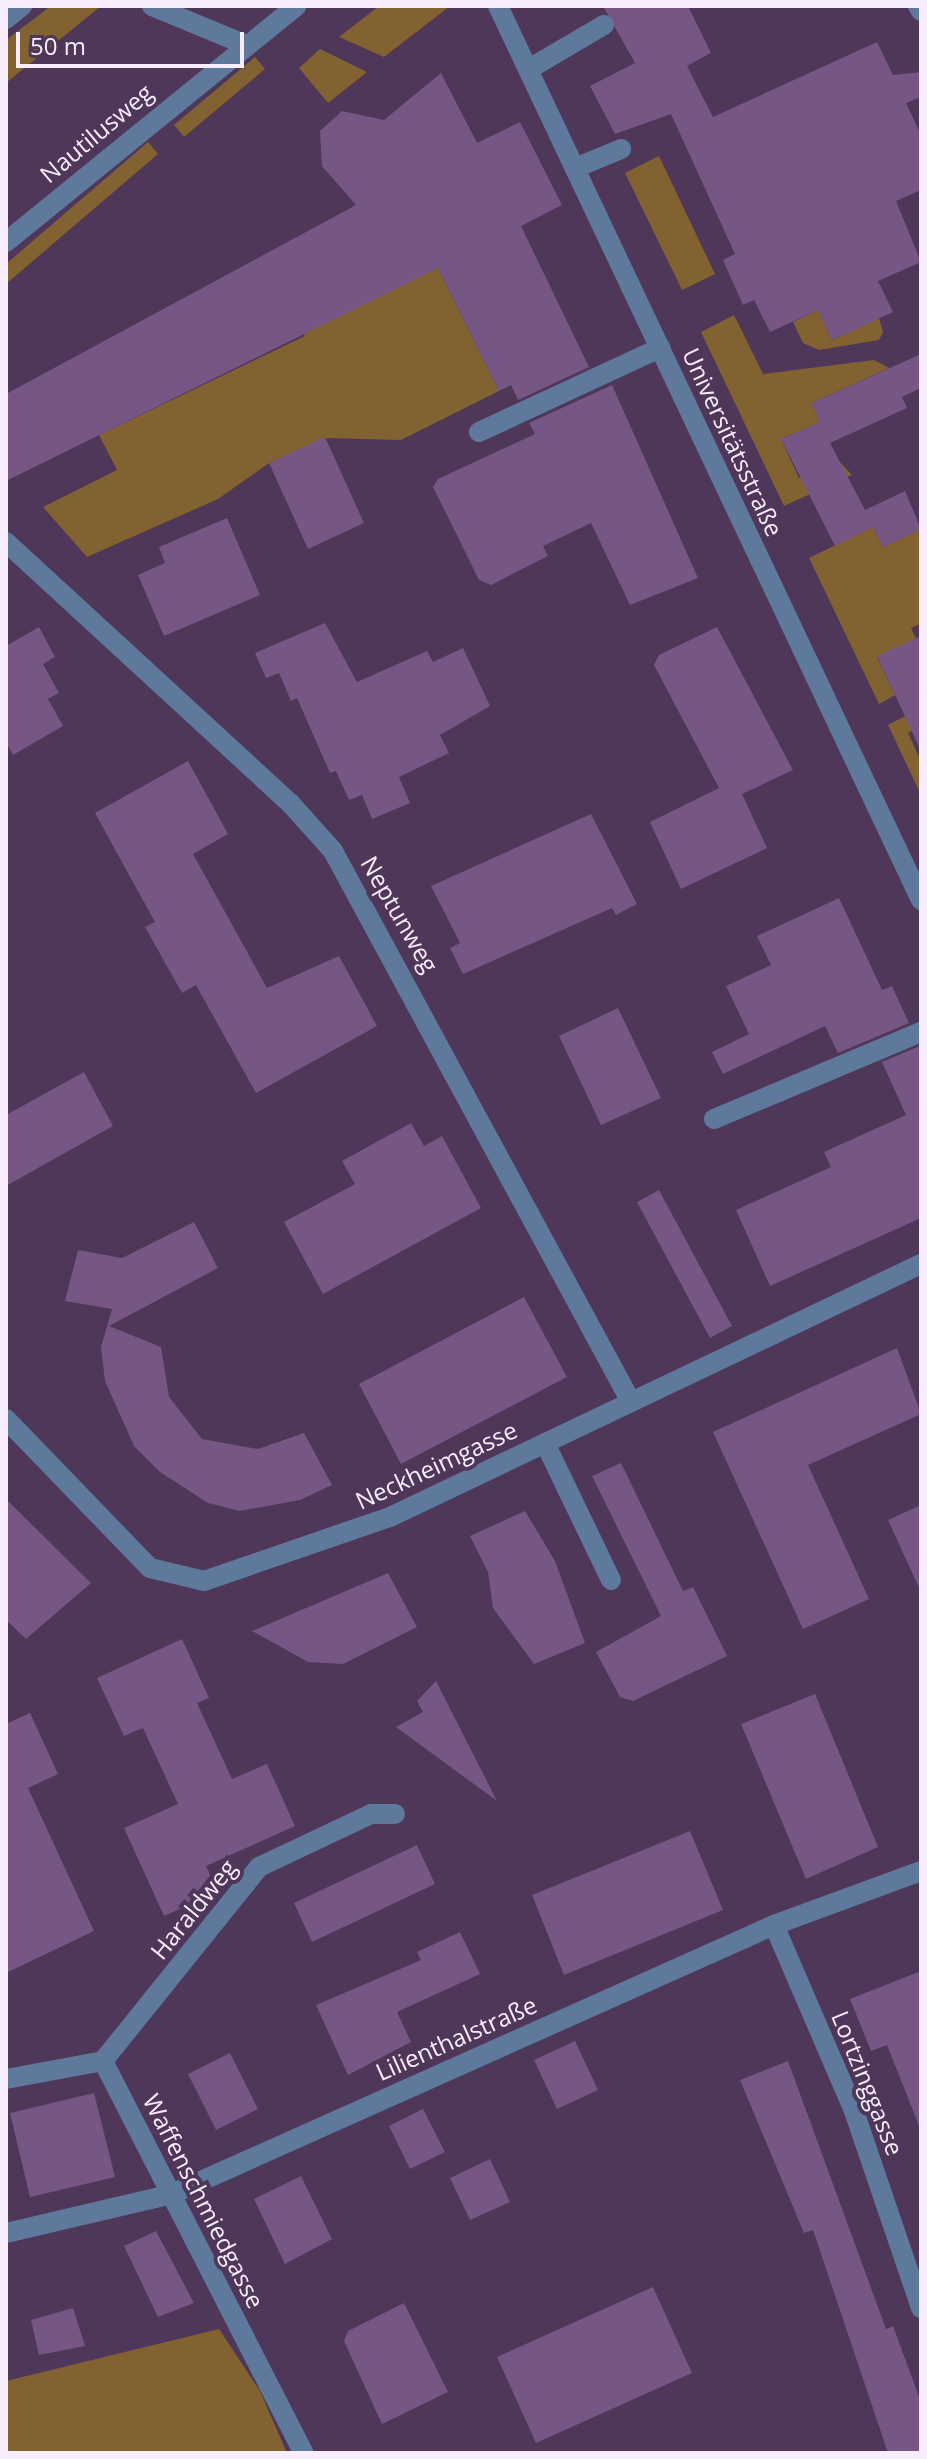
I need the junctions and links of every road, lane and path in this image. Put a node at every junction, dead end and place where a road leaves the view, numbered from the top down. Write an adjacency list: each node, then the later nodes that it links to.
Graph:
1 (22, 6): 7 (street)
2 (152, 6): 9 (street)
3 (296, 6): 9 (street, Nautilusweg)
4 (498, 6): 10 (street, Universitätsstraße)
5 (918, 6): 6 (street)
6 (921, 11)
7 (6, 19)
8 (604, 25): 10 (street)
9 (246, 45): 13 (street, Nautilusweg)
10 (529, 69): 12 (street, Universitätsstraße)
11 (621, 149): 12 (street)
12 (575, 168): 14 (street, Universitätsstraße)
13 (6, 242)
14 (660, 348): 15 (street); 17 (street, Universitätsstraße)
15 (479, 432)
16 (6, 542): 21 (street, Neptunweg)
17 (921, 900)
18 (921, 1032): 19 (street)
19 (714, 1119)
20 (921, 1264): 21 (street, Neckheimgasse)
21 (631, 1402): 23 (street, Neckheimgasse)
22 (6, 1419): 23 (street, Neckheimgasse)
23 (545, 1443): 24 (street)
24 (611, 1580)
25 (395, 1814): 28 (street, Haraldweg)
26 (921, 1871): 27 (street, Lilienthalstraße)
27 (774, 1925): 30 (street, Lilienthalstraße); 32 (street, Lortzinggasse)
28 (103, 2061): 29 (street); 30 (street, Waffenschmiedgasse)
29 (6, 2079)
30 (172, 2194): 31 (street, Lilienthalstraße); 33 (street, Waffenschmiedgasse)
31 (6, 2233)
32 (921, 2308)
33 (304, 2453)

